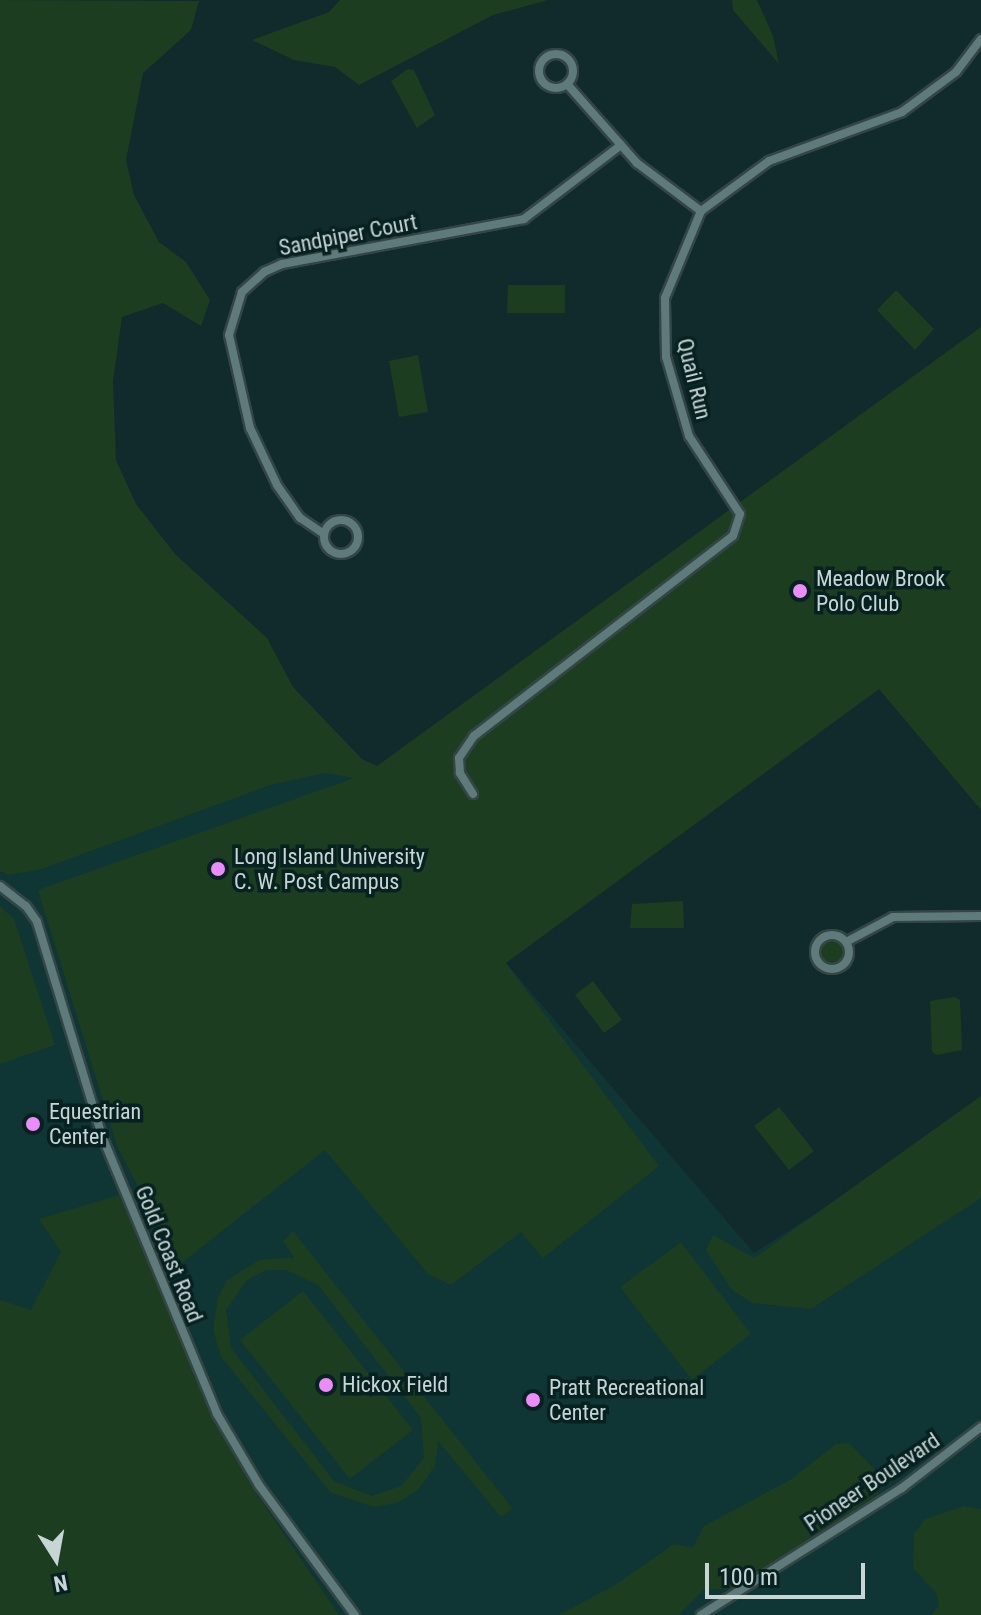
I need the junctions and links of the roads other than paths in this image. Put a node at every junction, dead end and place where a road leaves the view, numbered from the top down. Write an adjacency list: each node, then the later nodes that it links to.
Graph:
1 (981, 39): 4 (street)
2 (567, 84): 2 (street); 3 (street)
3 (621, 145): 4 (street); 5 (street, Sandpiper Court)
4 (701, 211): 6 (street, Quail Run)
5 (324, 534): 5 (street, Sandpiper Court)
6 (473, 794)
7 (0, 886): 11 (street, Gold Coast Road)
8 (981, 916): 9 (street)
9 (846, 942): 9 (street)
10 (981, 1427): 12 (street, Pioneer Boulevard)
11 (355, 1615)
12 (701, 1615)

